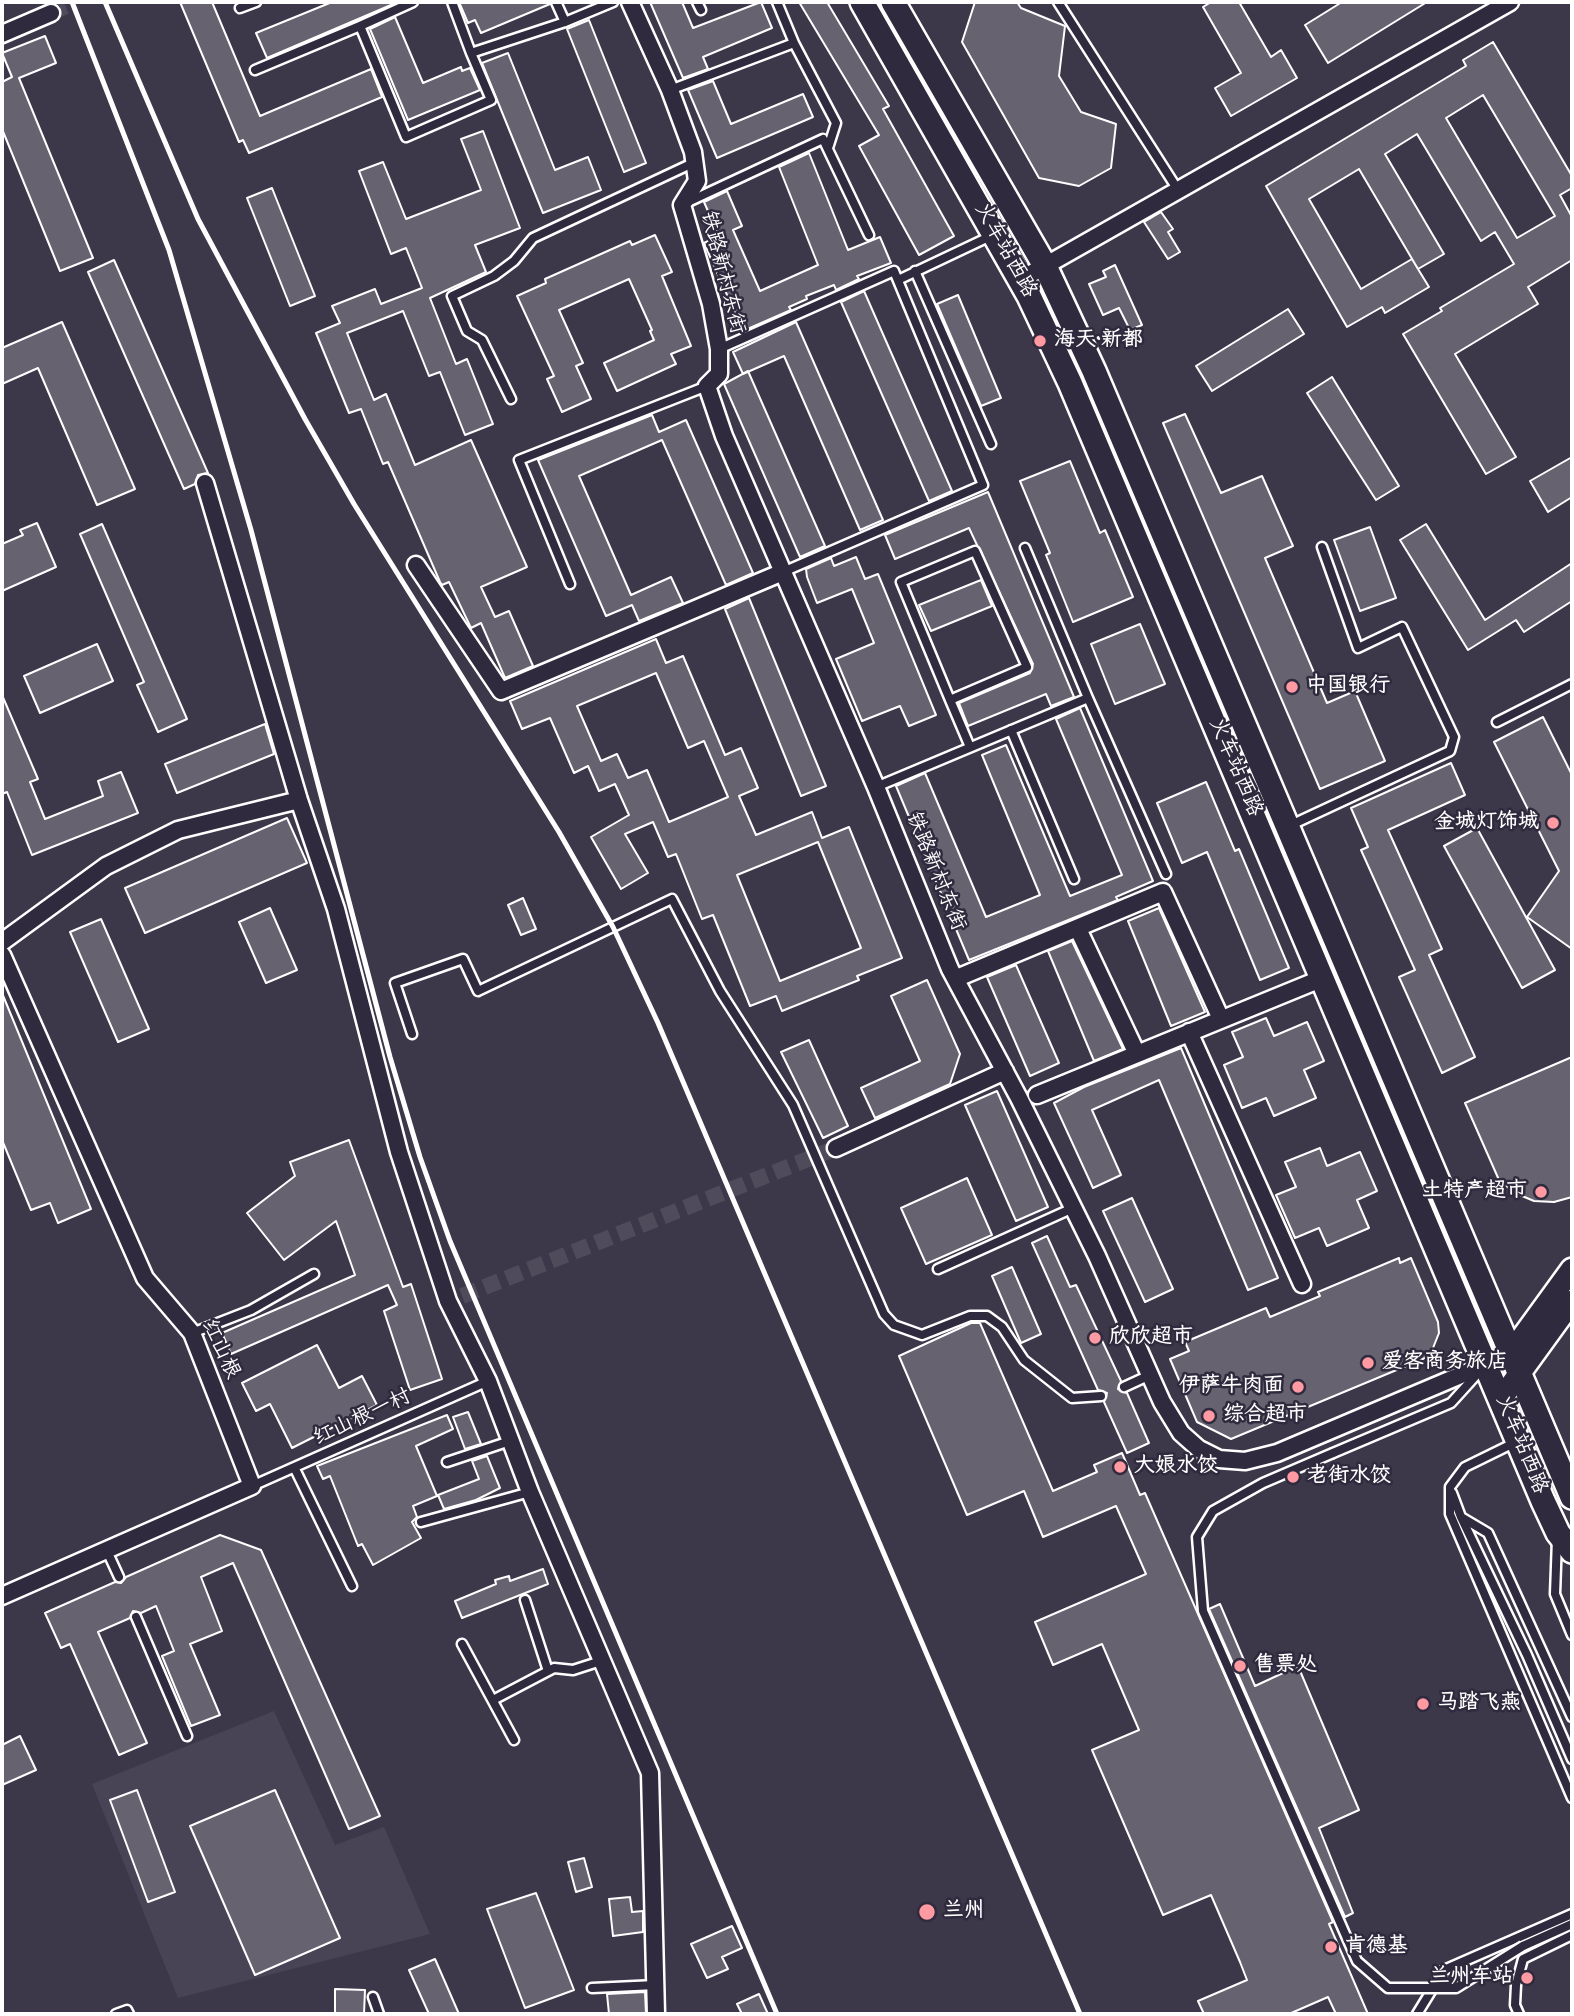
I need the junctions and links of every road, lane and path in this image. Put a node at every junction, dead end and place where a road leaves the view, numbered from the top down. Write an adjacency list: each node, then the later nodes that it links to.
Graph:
1 (256, 2): 12 (lane)
2 (414, 2): 15 (lane)
3 (452, 2): 18 (lane)
4 (556, 2): 14 (lane)
5 (613, 2): 14 (lane)
6 (630, 2): 20 (street)
7 (777, 2): 17 (lane)
8 (862, 2): 26 (main road, 火车站西路)
9 (893, 2): 27 (main road, 火车站西路)
10 (1058, 2): 23 (lane)
11 (1510, 2): 23 (street)
12 (240, 8)
13 (51, 12): 16 (street)
14 (565, 22): 18 (lane)
15 (360, 26): 18 (lane); 19 (lane)
16 (2, 34)
17 (794, 43): 20 (lane); 21 (lane)
18 (471, 53)
19 (255, 70)
20 (670, 90): 22 (street)
21 (828, 148): 24 (lane); 25 (lane)
22 (695, 162): 24 (street, 铁路新村东街); 33 (lane)
23 (1178, 190): 27 (street)
24 (682, 205): 31 (street, 铁路新村东街)
25 (869, 235)
26 (995, 235): 28 (lane); 30 (main road, 火车站西路)
27 (1045, 266): 30 (street); 49 (main road, 火车站西路)
28 (915, 271): 29 (lane); 34 (lane)
29 (898, 280): 31 (lane); 39 (lane)
30 (1020, 281): 56 (main road, 火车站西路)
31 (719, 349): 32 (street, 铁路新村东街)
32 (707, 386): 39 (street, 铁路新村东街); 40 (lane)
33 (511, 399)
34 (990, 444)
35 (205, 483): 48 (street)
36 (1322, 547): 49 (lane)
37 (1025, 548): 42 (lane)
38 (416, 565): 39 (street)
39 (783, 572): 47 (street, 铁路新村东街)
40 (570, 584)
41 (1572, 684): 44 (lane)
42 (1088, 698): 45 (lane); 50 (lane)
43 (950, 700): 43 (lane); 46 (lane)
44 (1497, 722)
45 (1011, 730): 46 (lane); 51 (lane)
46 (970, 747): 47 (lane)
47 (876, 787): 55 (street, 铁路新村东街)
48 (299, 800): 53 (street); 75 (street)
49 (1288, 826): 71 (main road, 火车站西路)
50 (1166, 874)
51 (1074, 879)
52 (1078, 929): 55 (street); 57 (street); 60 (street)
53 (2, 942)
54 (2, 955): 70 (street, 红山根)
55 (957, 978): 61 (street, 铁路新村东街)
56 (1323, 978): 57 (street); 72 (main road, 火车站西路)
57 (1222, 1019): 58 (street)
58 (1189, 1032): 60 (street); 68 (street)
59 (412, 1034): 77 (lane)
60 (1137, 1054): 62 (street)
61 (1005, 1071): 63 (street); 64 (street, 铁路新村东街)
62 (1037, 1095)
63 (836, 1147)
64 (1073, 1208): 65 (lane); 73 (street, 铁路新村东街)
65 (938, 1269)
66 (1572, 1269): 71 (street)
67 (314, 1274): 70 (lane)
68 (1302, 1284)
69 (1572, 1301): 74 (street)
70 (192, 1333): 83 (street, 红山根)
71 (1511, 1353): 72 (main road); 74 (main road, 火车站西路)
72 (1487, 1364): 73 (street, 铁路新村东街); 78 (main road, 火车站西路); 108 (lane, bridge)
73 (1150, 1375): 76 (lane)
74 (1520, 1376): 78 (street); 86 (main road, 火车站西路)
75 (488, 1381): 80 (street); 82 (lane, 红山根一村)
76 (1124, 1387)
77 (1101, 1396)
78 (1501, 1399): 79 (main road, 火车站西路)
79 (1519, 1440): 84 (lane); 89 (main road, 火车站西路)
80 (510, 1441): 81 (lane); 85 (street)
81 (447, 1462)
82 (295, 1469): 83 (lane, 红山根一村); 93 (lane)
83 (252, 1486): 90 (street)
84 (1450, 1487): 87 (lane); 106 (lane)
85 (530, 1492): 88 (lane); 99 (street)
86 (1572, 1497)
87 (1461, 1517): 102 (lane); 105 (lane)
88 (421, 1522)
89 (1558, 1533): 91 (main road, 火车站西路); 97 (lane)
90 (107, 1551): 92 (lane); 94 (street)
91 (1572, 1551)
92 (119, 1577)
93 (352, 1586)
94 (2, 1596)
95 (525, 1600): 100 (lane)
96 (136, 1617): 103 (lane)
97 (1572, 1635)
98 (462, 1644): 101 (lane)
99 (604, 1660): 100 (lane); 110 (street)
100 (548, 1671): 101 (lane)
101 (493, 1700): 104 (lane)
102 (1572, 1717)
103 (187, 1735)
104 (514, 1740)
105 (1572, 1759)
106 (1572, 1798)
107 (1572, 1913): 117 (lane)
108 (1572, 1924)
109 (1572, 1935): 118 (lane)
110 (656, 1985): 111 (lane); 116 (street)
111 (592, 1988)
112 (373, 1997): 115 (lane)
113 (116, 2014): 114 (lane)
114 (128, 2014)
115 (379, 2014)
116 (656, 2014)
117 (1417, 2014)
118 (1519, 2014)

